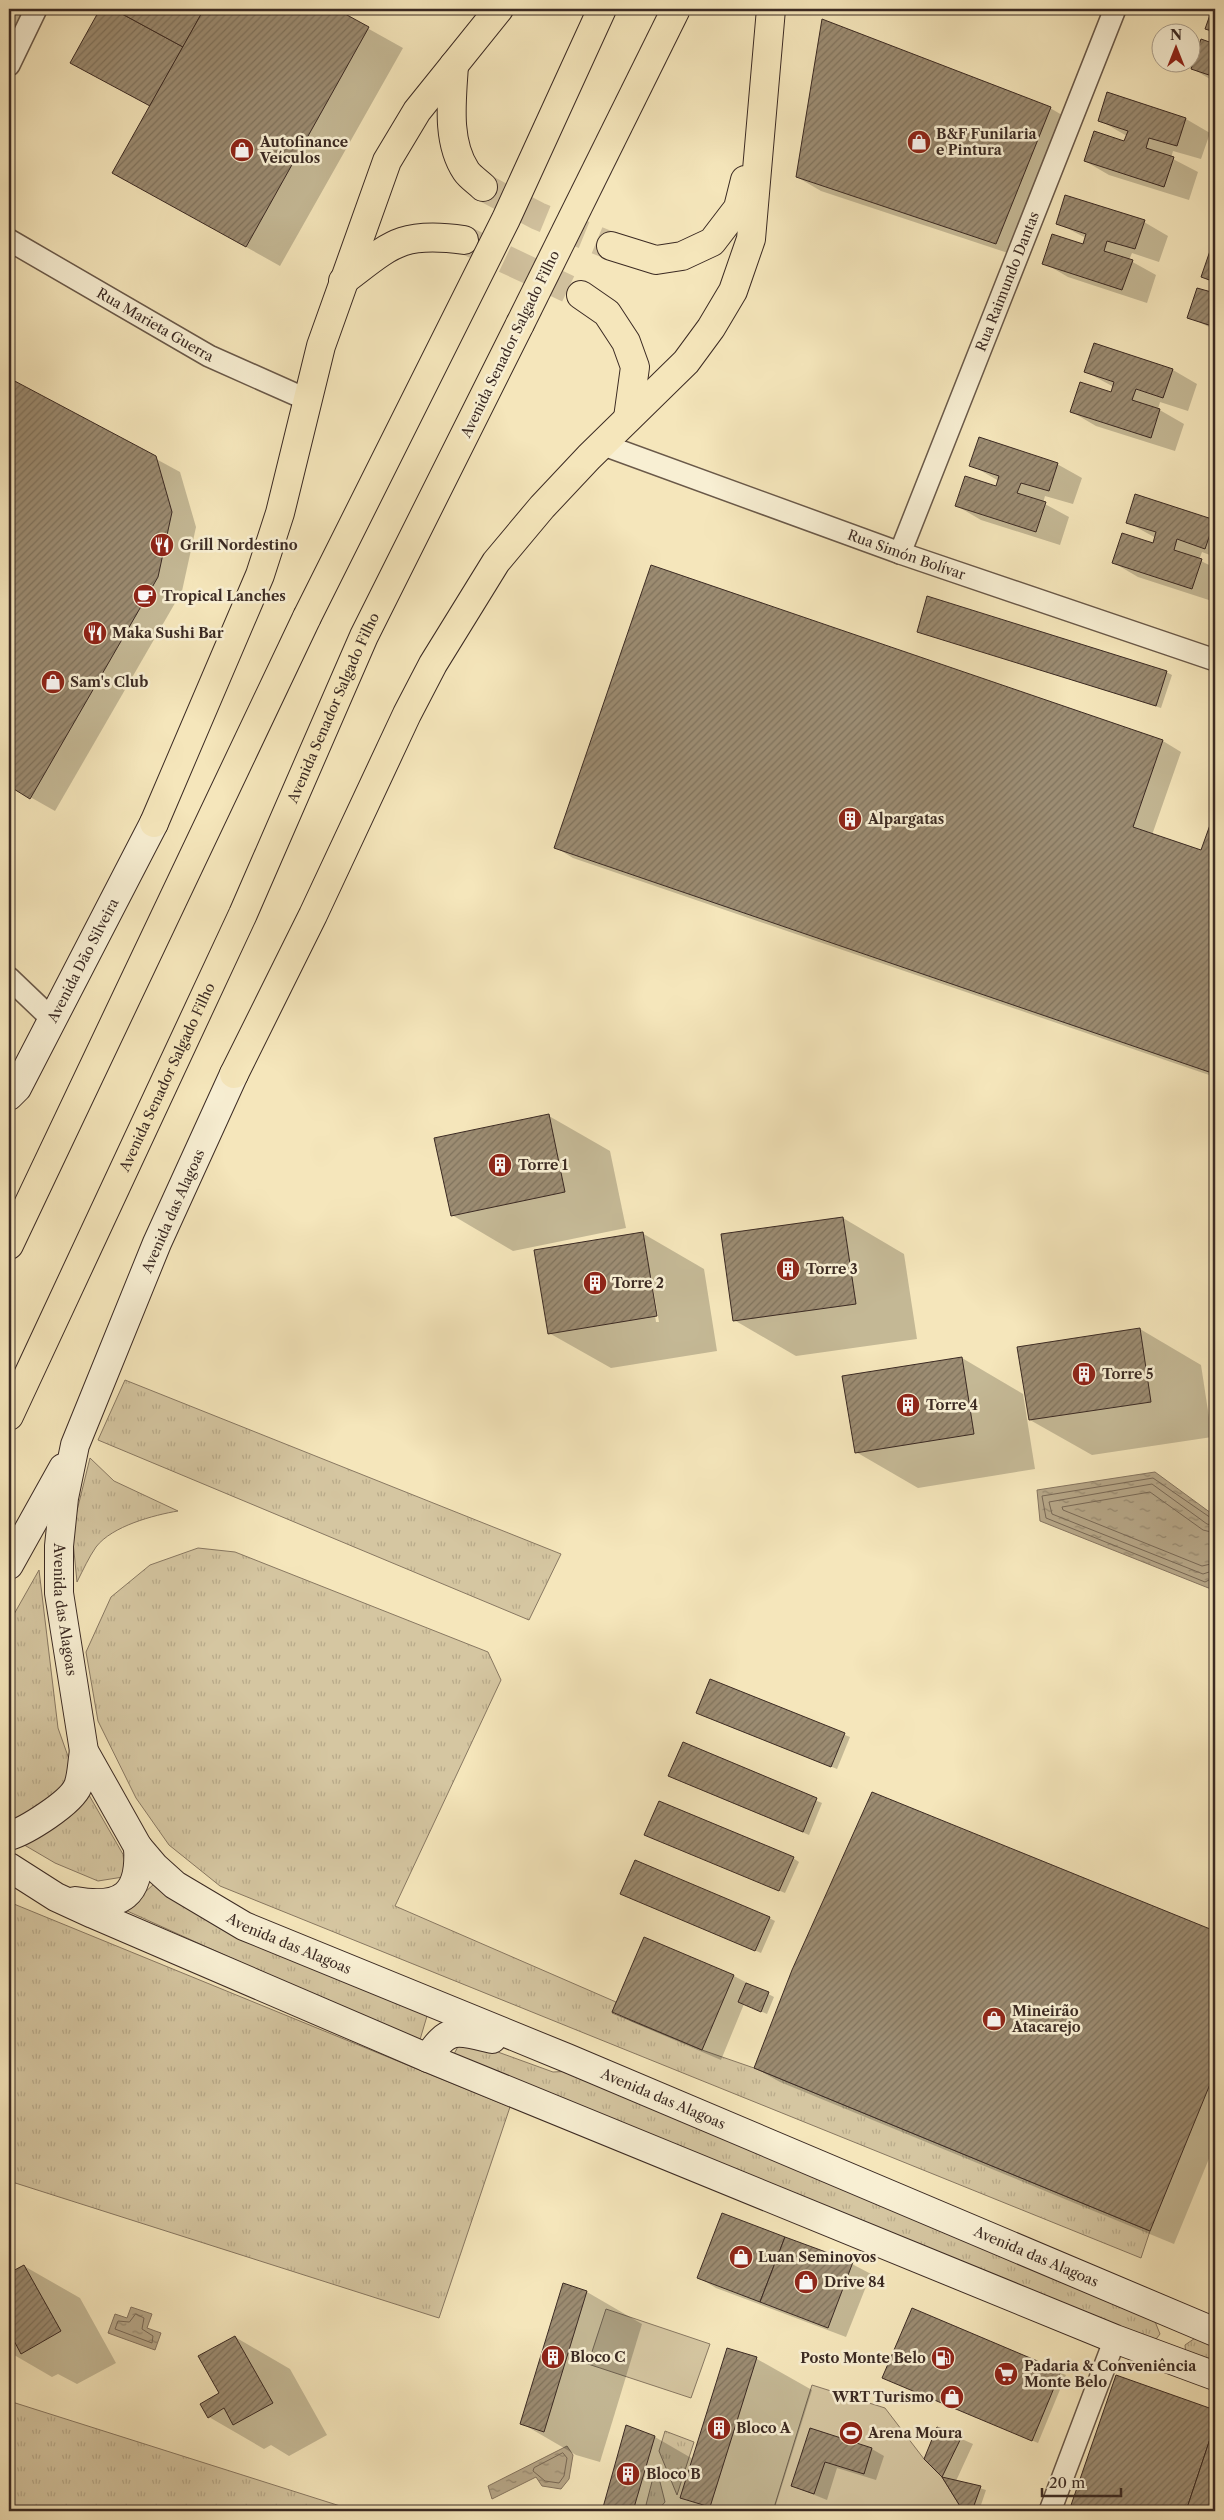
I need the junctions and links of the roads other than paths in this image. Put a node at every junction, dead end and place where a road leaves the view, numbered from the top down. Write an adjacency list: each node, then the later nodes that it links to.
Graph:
1 (36, 9): 7 (street)
2 (499, 9): 8 (main road)
3 (602, 9): 24 (main road, bridge)
4 (676, 9): 25 (main road, Avenida Senador Salgado Filho, bridge)
5 (770, 9): 9 (main road)
6 (1115, 9): 19 (street, Rua Raimundo Dantas)
7 (9, 64)
8 (454, 65): 10 (main road); 14 (main road)
9 (760, 118): 13 (main road); 17 (main road)
10 (483, 187)
11 (9, 240): 16 (street, Rua Marieta Guerra)
12 (464, 240): 14 (main road)
13 (611, 246)
14 (343, 282): 16 (main road)
15 (582, 294): 17 (main road)
16 (308, 400): 22 (main road, Avenida Dão Silveira)
17 (628, 418): 18 (main road)
18 (601, 444): 19 (street, Rua Simón Bolívar); 26 (main road, Avenida das Alagoas)
19 (900, 553): 20 (street, Rua Simón Bolívar)
20 (1215, 660)
21 (9, 978): 22 (street)
22 (53, 1020): 23 (main road, Avenida Dão Silveira)
23 (12, 1097)
24 (9, 1245)
25 (9, 1416)
26 (75, 1445): 27 (main road); 28 (main road, Avenida das Alagoas)
27 (9, 1565)
28 (84, 1752): 29 (main road); 30 (main road, Avenida das Alagoas)
29 (9, 1836)
30 (138, 1847): 32 (main road); 34 (main road, Avenida das Alagoas)
31 (9, 1867): 32 (main road)
32 (56, 1897): 33 (main road)
33 (428, 2058): 34 (main road); 37 (main road)
34 (567, 2058): 35 (main road, Avenida das Alagoas)
35 (1184, 2320): 36 (main road, Avenida das Alagoas); 38 (main road)
36 (1215, 2332)
37 (1115, 2339): 38 (main road); 40 (street)
38 (1168, 2359): 39 (main road)
39 (1215, 2376)
40 (1050, 2511)

